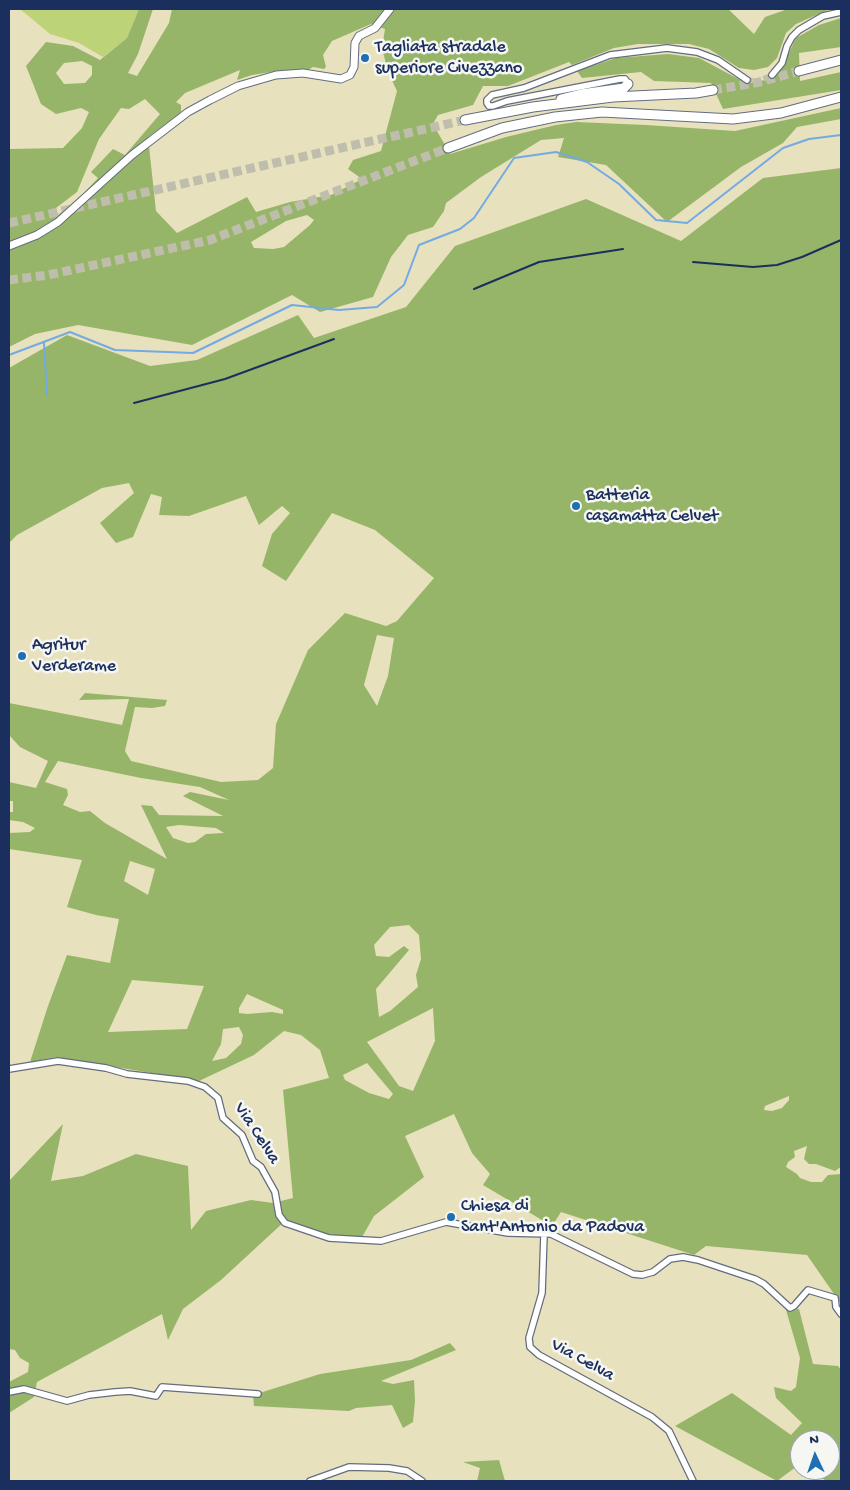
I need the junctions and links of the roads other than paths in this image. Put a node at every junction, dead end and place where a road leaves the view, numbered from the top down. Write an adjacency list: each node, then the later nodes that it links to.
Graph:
1 (390, 9): 13 (street)
2 (841, 12): 5 (street)
3 (841, 60): 4 (highway)
4 (799, 71)
5 (772, 75)
6 (747, 80): 7 (street)
7 (628, 84): 10 (highway)
8 (713, 90): 10 (highway)
9 (841, 97): 12 (highway)
10 (533, 107): 11 (highway)
11 (465, 120)
12 (448, 148)
13 (9, 246)
14 (9, 1069): 15 (street, Via Celva)
15 (544, 1235): 16 (street, Via Celva); 21 (street, Via Celva)
16 (841, 1314)
17 (9, 1392): 18 (street)
18 (258, 1394)
19 (310, 1481): 20 (street)
20 (422, 1481)
21 (692, 1481)

